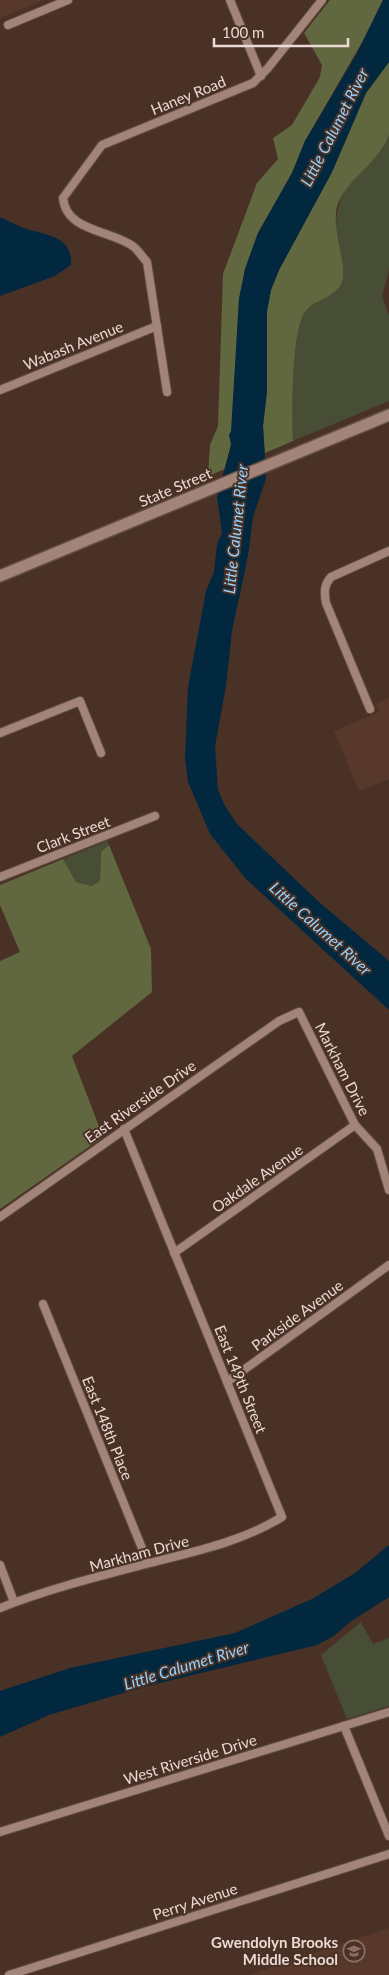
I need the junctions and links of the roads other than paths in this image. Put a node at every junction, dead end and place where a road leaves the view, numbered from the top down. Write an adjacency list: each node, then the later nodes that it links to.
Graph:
1 (68, 0): 4 (street)
2 (230, 0): 5 (street)
3 (322, 0): 5 (street, Haney Road)
4 (8, 24)
5 (261, 76): 6 (street, Haney Road)
6 (157, 326): 7 (street, Wabash Avenue); 8 (street)
7 (0, 390)
8 (167, 392)
9 (389, 415): 11 (main road, State Street)
10 (389, 551): 12 (street)
11 (0, 576)
12 (370, 709)
13 (0, 733): 14 (street)
14 (101, 753)
15 (155, 816): 16 (street, Clark Street)
16 (0, 877)
17 (299, 1012): 18 (street, Markham Drive); 19 (street, East Riverside Drive)
18 (355, 1125): 20 (street, Markham Drive); 22 (street, Oakdale Avenue)
19 (124, 1129): 21 (street, East Riverside Drive); 22 (street, East 149th Street)
20 (389, 1190)
21 (0, 1217)
22 (174, 1253): 25 (street, East 149th Street)
23 (389, 1265): 25 (street, Parkside Avenue)
24 (43, 1304): 27 (street, East 148th Place)
25 (227, 1382): 26 (street, East 149th Street)
26 (282, 1517): 27 (street, Markham Drive)
27 (148, 1563): 29 (street, Markham Drive)
28 (0, 1565): 29 (street)
29 (14, 1602): 30 (street, Markham Drive)
30 (0, 1608)
31 (389, 1712): 32 (street, West Riverside Drive)
32 (344, 1726): 33 (street, West Riverside Drive); 34 (street)
33 (0, 1832)
34 (389, 1836)
35 (389, 1854): 36 (street, Perry Avenue)
36 (9, 1975)

